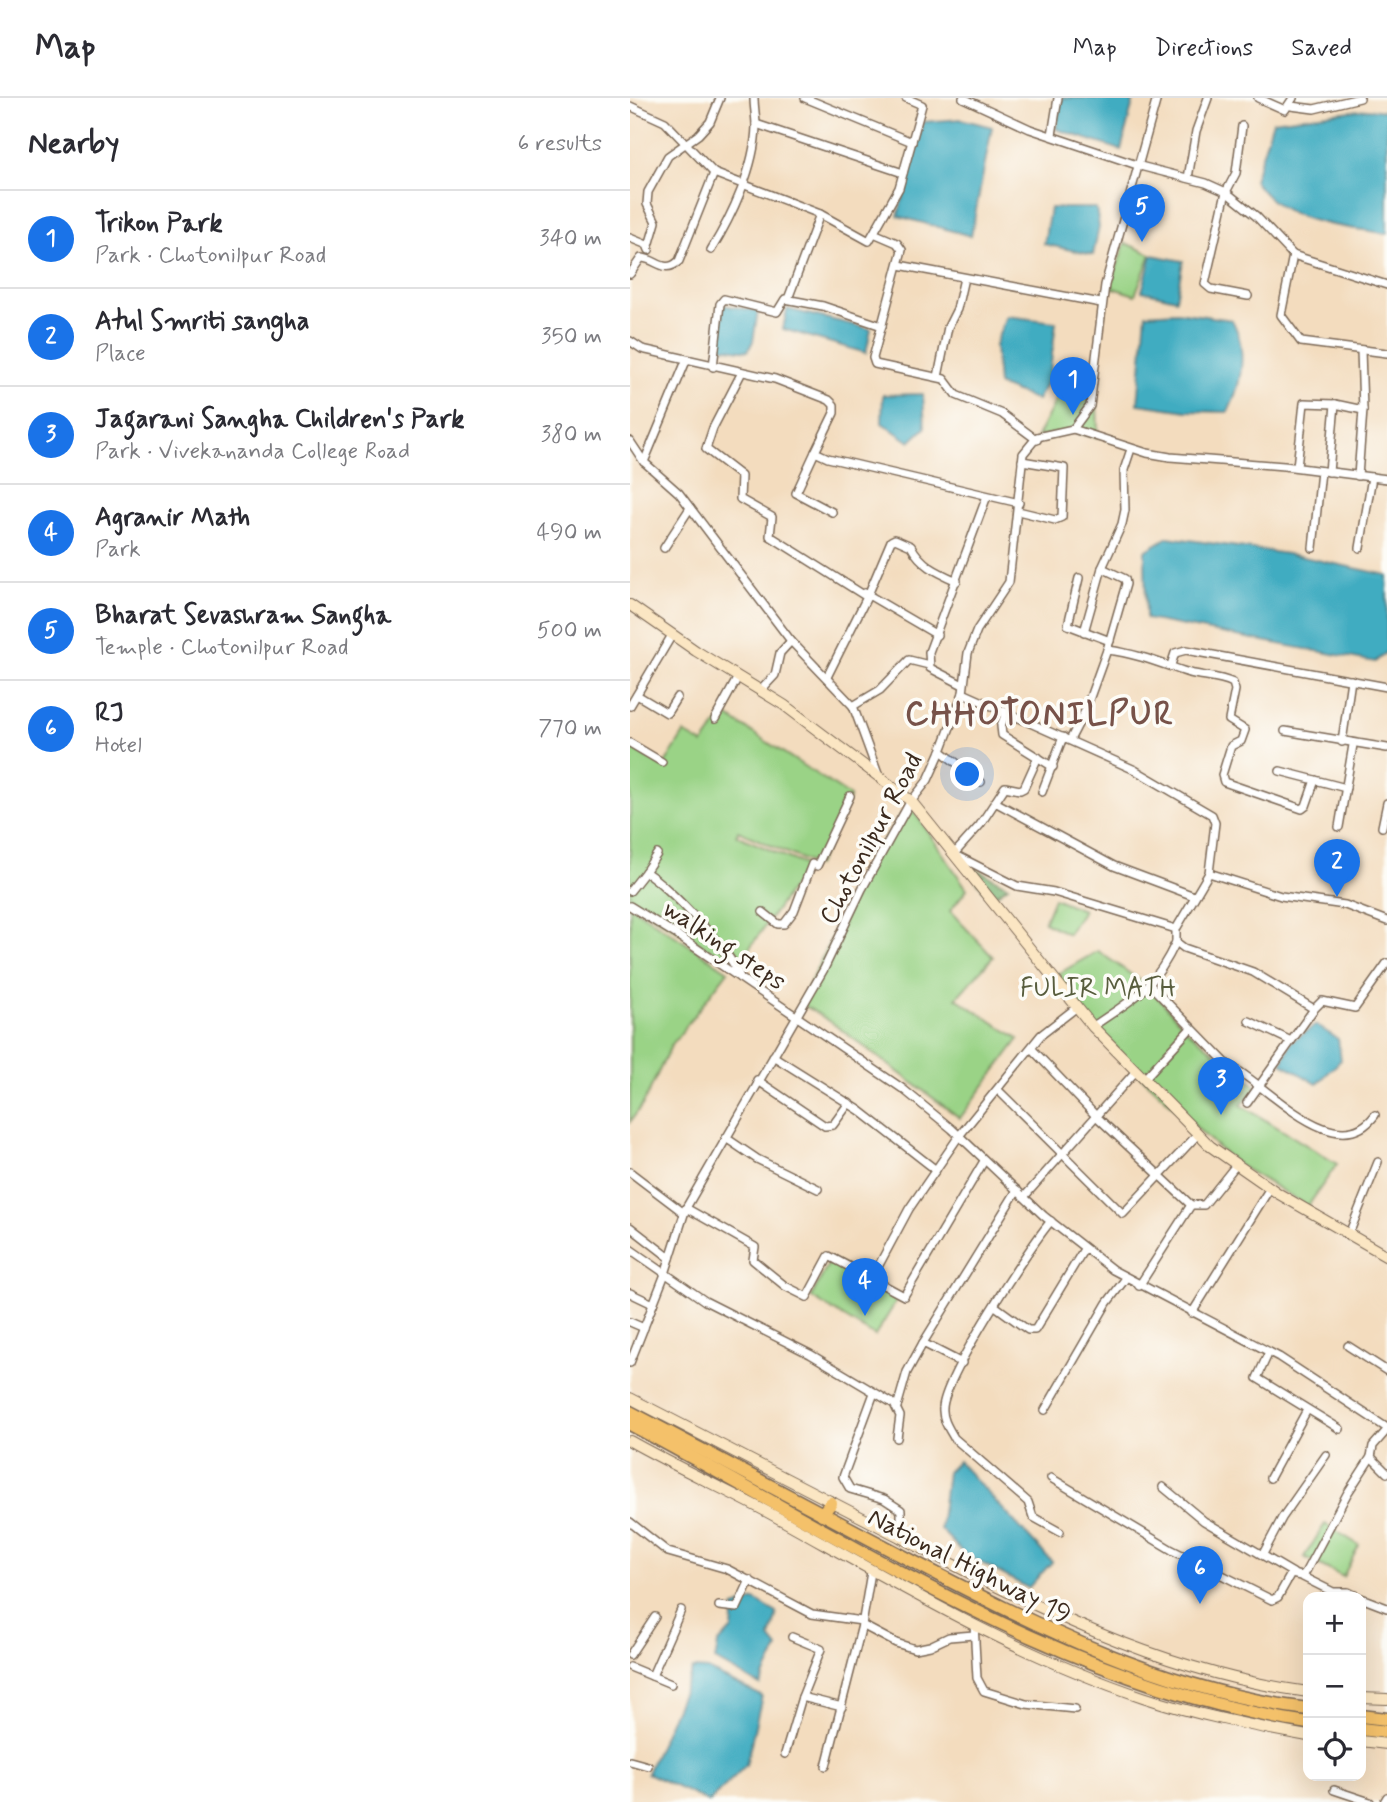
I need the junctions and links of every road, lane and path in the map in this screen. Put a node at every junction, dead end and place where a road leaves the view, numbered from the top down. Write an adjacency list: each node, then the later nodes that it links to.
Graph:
1 (720, 98): 18 (street)
2 (754, 98): 14 (street)
3 (805, 98): 17 (street)
4 (906, 98): 11 (street)
5 (963, 98): 16 (street)
6 (1058, 98): 16 (street)
7 (1157, 98): 19 (street)
8 (1208, 98): 22 (street)
9 (1258, 98): 12 (street)
10 (1360, 98): 12 (street)
11 (922, 102): 17 (street)
12 (1292, 102)
13 (630, 106): 18 (street)
14 (756, 124): 21 (street); 23 (street)
15 (1242, 126): 24 (street)
16 (1052, 135): 19 (street)
17 (912, 142): 21 (street)
18 (685, 144): 20 (street); 28 (street)
19 (1140, 166): 22 (street); 38 (street)
20 (714, 173): 23 (street); 31 (street)
21 (903, 173): 26 (street)
22 (1188, 178): 24 (street)
23 (743, 185): 25 (street); 29 (street)
24 (1226, 192): 30 (street); 36 (street)
25 (820, 214): 26 (street); 37 (street)
26 (876, 234): 32 (street)
27 (630, 238): 28 (street)
28 (649, 246): 31 (street)
29 (711, 250)
30 (1293, 255): 35 (street); 41 (street)
31 (647, 258): 33 (street)
32 (899, 265): 34 (street); 39 (street)
33 (630, 274)
34 (964, 278): 38 (street); 46 (street)
35 (1387, 285)
36 (1248, 296)
37 (788, 299): 39 (street); 44 (street)
38 (1101, 303): 49 (street)
39 (882, 326): 46 (street)
40 (630, 341): 43 (street)
41 (1361, 350): 42 (street); 48 (street)
42 (1387, 353)
43 (685, 361): 44 (street); 55 (street)
44 (713, 367): 45 (street)
45 (742, 372): 53 (street); 71 (street)
46 (939, 377): 50 (street)
47 (1335, 404): 48 (street); 56 (street); 57 (street)
48 (1363, 410): 58 (street)
49 (1073, 429): 50 (street); 52 (street)
50 (1037, 440): 54 (street)
51 (630, 441): 55 (street)
52 (1131, 449): 56 (street); 68 (street)
53 (815, 452): 61 (street); 64 (street)
54 (1022, 461): 62 (street, Chotonilpur Road); 62 (street)
55 (644, 462): 63 (street)
56 (1297, 467): 57 (street)
57 (1325, 471): 58 (street); 66 (street)
58 (1357, 476): 59 (street)
59 (1372, 477): 60 (street); 67 (street)
60 (1387, 479)
61 (987, 496): 62 (street); 70 (street)
62 (1019, 507): 85 (street, Chotonilpur Road)
63 (690, 508): 65 (street); 76 (street)
64 (832, 512)
65 (664, 548)
66 (1313, 548)
67 (1360, 548)
68 (1102, 568): 73 (street); 77 (street)
69 (1079, 578): 73 (street)
70 (957, 580): 71 (street); 75 (street)
71 (866, 594): 75 (street); 82 (street)
72 (630, 605): 74 (main road)
73 (1084, 632): 77 (street)
74 (672, 635): 81 (main road); 87 (street)
75 (937, 635): 79 (street)
76 (791, 641): 82 (street); 86 (street)
77 (1110, 641): 78 (street)
78 (1107, 650): 80 (street); 94 (street)
79 (929, 665): 85 (street); 90 (street)
80 (1171, 665): 83 (street); 105 (street)
81 (738, 677): 86 (main road); 92 (street)
82 (827, 677): 90 (street)
83 (1351, 680): 84 (street); 95 (street)
84 (1387, 687)
85 (962, 689): 91 (street); 99 (street, Chotonilpur Road)
86 (761, 690): 104 (main road)
87 (637, 695): 88 (street); 89 (street)
88 (677, 697)
89 (630, 706)
90 (853, 706): 104 (street)
91 (1006, 712): 94 (street); 100 (street)
92 (715, 719)
93 (1285, 731): 95 (street)
94 (1067, 738): 102 (street); 118 (street)
95 (1342, 742): 97 (street)
96 (630, 743): 101 (street)
97 (1353, 744): 98 (street); 107 (street)
98 (1387, 749)
99 (941, 751): 106 (street); 110 (street, Chotonilpur Road)
100 (1038, 757): 102 (street); 111 (street)
101 (662, 762)
102 (1053, 767): 108 (street)
103 (1280, 771): 105 (street)
104 (878, 775): 110 (main road)
105 (1315, 780): 107 (street)
106 (981, 782)
107 (1346, 788): 113 (street)
108 (1042, 792)
109 (850, 796): 122 (street)
110 (911, 801): 116 (main road); 131 (street, Chotonilpur Road)
111 (995, 802): 116 (street); 120 (street)
112 (1387, 803): 114 (street)
113 (1339, 827)
114 (1382, 827)
115 (657, 854): 117 (street)
116 (954, 854): 124 (street); 129 (main road)
117 (645, 872): 119 (street); 127 (street)
118 (1209, 873): 120 (street); 123 (street)
119 (630, 891)
120 (1194, 896): 124 (street)
121 (630, 906): 127 (street, walking steps)
122 (763, 912)
123 (1387, 921)
124 (1176, 929): 125 (street)
125 (1176, 942): 128 (street); 130 (street)
126 (1387, 965): 130 (street)
127 (741, 979): 131 (street, walking steps)
128 (1150, 985): 133 (street); 134 (street)
129 (1077, 1007): 133 (main road); 136 (street)
130 (1314, 1009): 135 (street)
131 (796, 1017): 137 (street, Chotonilpur Road); 148 (street, walking steps)
132 (1249, 1021): 135 (street)
133 (1092, 1027): 138 (main road)
134 (1191, 1028): 139 (street); 141 (street)
135 (1291, 1041): 141 (street)
136 (1032, 1049): 142 (street); 146 (street)
137 (773, 1056): 140 (street, Chotonilpur Road); 144 (street)
138 (1136, 1071): 139 (main road); 146 (street)
139 (1144, 1079): 147 (main road)
140 (757, 1080): 144 (street); 149 (street, Chotonilpur Road)
141 (1261, 1087): 143 (street); 145 (street)
142 (999, 1091): 148 (street); 150 (street)
143 (1247, 1102)
144 (849, 1103): 154 (street)
145 (1375, 1115)
146 (1096, 1116): 150 (street); 156 (street)
147 (1198, 1134): 153 (main road); 156 (street)
148 (959, 1136): 151 (street, walking steps); 154 (street)
149 (726, 1138): 158 (street); 162 (street, Chotonilpur Road)
150 (1062, 1155): 156 (street); 160 (street)
151 (984, 1161): 159 (street, walking steps); 172 (street)
152 (1378, 1162): 165 (street)
153 (1236, 1164): 157 (main road); 161 (street)
154 (936, 1170): 172 (street)
155 (630, 1172): 162 (street)
156 (1161, 1175): 161 (street)
157 (1270, 1188): 165 (main road); 177 (street)
158 (818, 1189)
159 (1017, 1190): 160 (street, walking steps); 180 (street)
160 (1024, 1197): 163 (street, walking steps)
161 (1191, 1205): 173 (street)
162 (685, 1210): 169 (street, Chotonilpur Road); 172 (street)
163 (1051, 1222): 167 (street, walking steps); 176 (street)
164 (630, 1227): 169 (street)
165 (1349, 1234): 168 (main road)
166 (630, 1249): 170 (street)
167 (1084, 1249): 171 (street, walking steps); 176 (street)
168 (1386, 1252)
169 (670, 1258): 170 (street, Chotonilpur Road)
170 (665, 1274): 175 (street, Chotonilpur Road); 186 (street)
171 (1126, 1278): 173 (street, walking steps); 189 (street)
172 (872, 1279)
173 (1139, 1286): 177 (street, walking steps)
174 (630, 1293): 175 (street)
175 (653, 1304): 179 (street, Chotonilpur Road)
176 (995, 1306): 184 (street)
177 (1192, 1313): 182 (street, walking steps)
178 (630, 1322): 179 (street)
179 (644, 1328): 183 (street, Chotonilpur Road)
180 (923, 1343): 184 (street); 188 (street)
181 (1348, 1346): 185 (street)
182 (1269, 1352): 190 (street); 193 (street, walking steps)
183 (630, 1363)
184 (962, 1363): 205 (street)
185 (1387, 1371)
186 (874, 1394): 188 (street); 206 (street)
187 (630, 1398): 191 (highway); 202 (main road)
188 (897, 1407): 194 (street)
189 (1045, 1410)
190 (1307, 1410): 192 (street); 200 (street)
191 (633, 1421): 203 (highway, National Highway 19); 233 (highway)
192 (1340, 1429)
193 (1387, 1429): 197 (street)
194 (897, 1438)
195 (630, 1440): 208 (main road)
196 (1326, 1455): 207 (street)
197 (1371, 1457): 198 (street); 209 (street)
198 (1387, 1474)
199 (1051, 1478): 209 (street)
200 (1270, 1478)
201 (1163, 1487): 207 (street)
202 (831, 1503): 203 (highway); 206 (main road)
203 (822, 1514): 229 (highway, National Highway 19)
204 (630, 1522): 210 (street)
205 (1060, 1532)
206 (895, 1535): 224 (main road)
207 (1264, 1553): 209 (street)
208 (871, 1572): 217 (street); 218 (main road)
209 (1297, 1575): 211 (street)
210 (750, 1580): 213 (street); 217 (street)
211 (1333, 1592)
212 (1366, 1600): 214 (street)
213 (719, 1606)
214 (1387, 1608)
215 (681, 1610): 222 (street)
216 (655, 1617): 220 (street)
217 (862, 1623): 218 (street); 228 (street)
218 (974, 1630): 230 (street); 236 (main road)
219 (792, 1637): 225 (street)
220 (630, 1655)
221 (630, 1667): 222 (street)
222 (652, 1676): 223 (street)
223 (671, 1684)
224 (1303, 1691)
225 (802, 1697): 228 (street); 239 (street)
226 (1366, 1698): 227 (main road)
227 (1387, 1699)
228 (842, 1707): 242 (street)
229 (1303, 1708)
230 (1075, 1709)
231 (1366, 1717): 232 (highway)
232 (1387, 1719)
233 (1303, 1722)
234 (1366, 1730): 235 (highway)
235 (1387, 1732)
236 (1303, 1734)
237 (1366, 1742): 238 (main road)
238 (1387, 1744)
239 (785, 1754)
240 (630, 1760): 241 (street)
241 (648, 1766)
242 (826, 1766)
243 (1334, 1790): 245 (street)
244 (1387, 1797): 246 (street)
245 (1370, 1802)
246 (1384, 1802)

